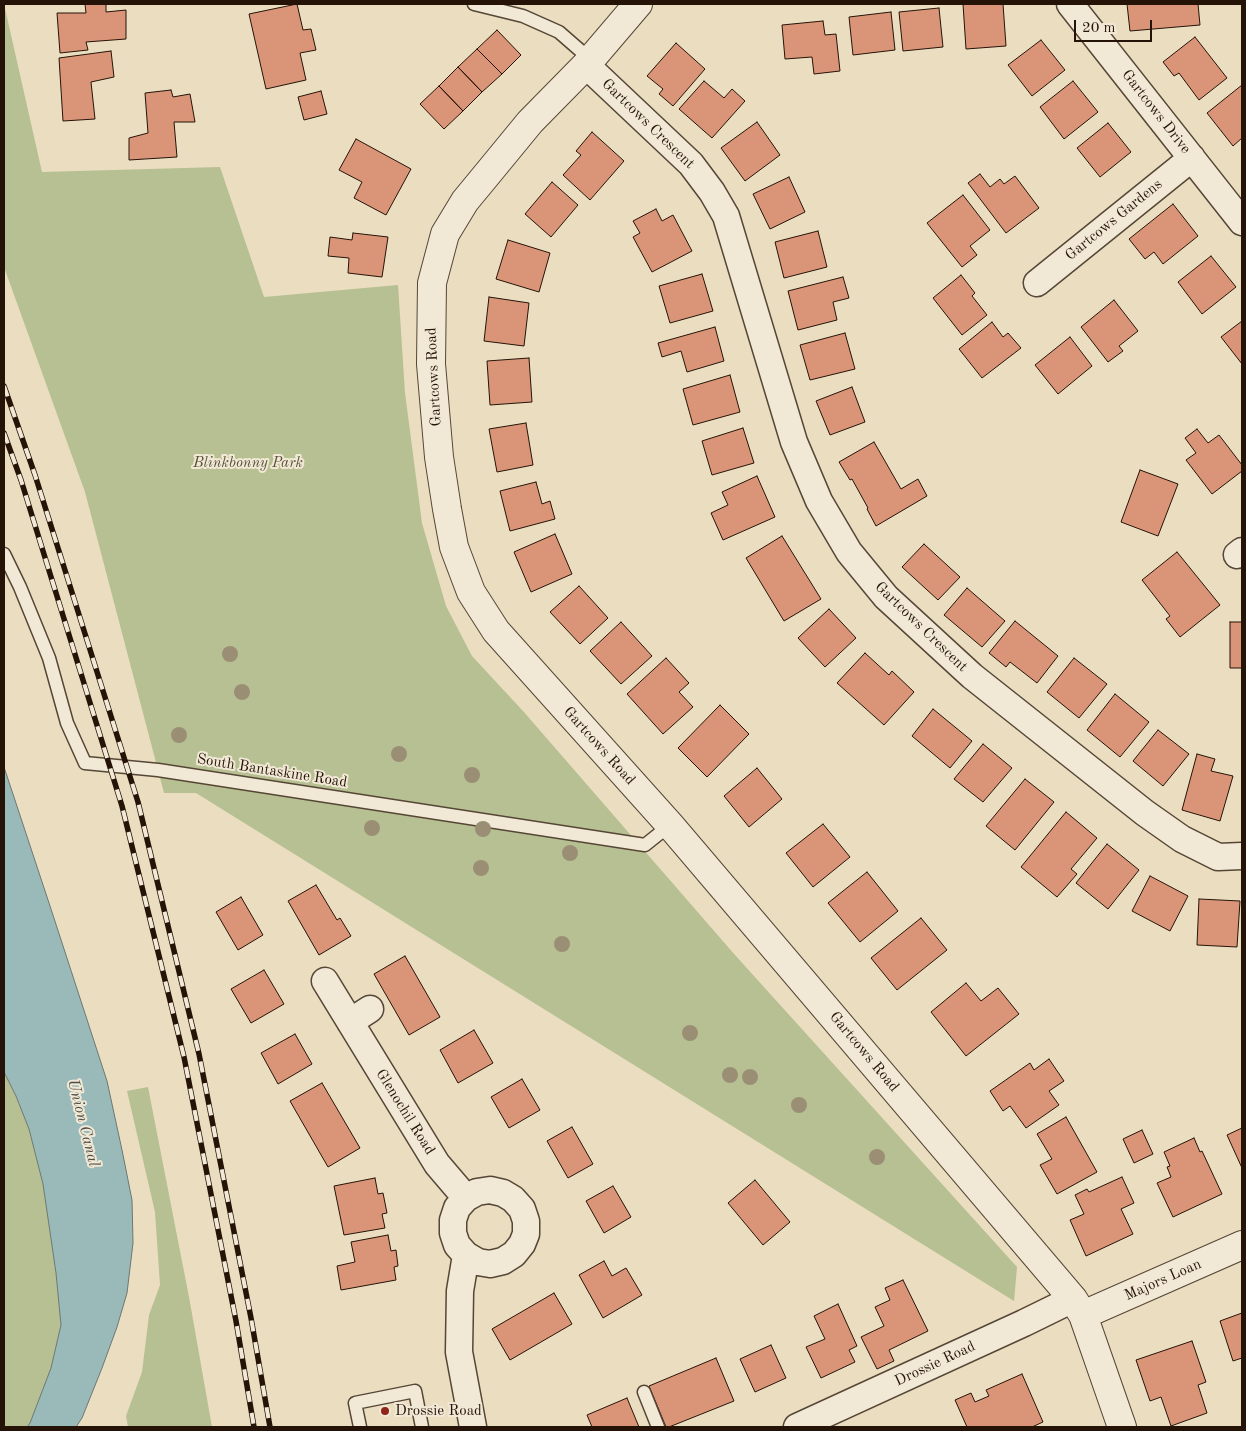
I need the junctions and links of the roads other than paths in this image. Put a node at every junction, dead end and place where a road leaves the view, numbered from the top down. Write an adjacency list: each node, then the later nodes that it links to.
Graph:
1 (474, 4): 4 (lane)
2 (638, 4): 4 (street, Gartcows Road)
3 (1070, 4): 5 (street, Gartcows Drive)
4 (588, 62): 9 (street, Gartcows Road); 10 (street, Gartcows Crescent)
5 (1192, 158): 6 (street, Gartcows Drive); 7 (street, Gartcows Gardens)
6 (1242, 222)
7 (1037, 283)
8 (4, 554): 9 (lane, South Bantaskine Road)
9 (670, 825): 15 (street, Gartcows Road)
10 (1242, 856)
11 (325, 981): 12 (street, Glenochil Road)
12 (466, 1198): 14 (street); 14 (street)
13 (1242, 1245): 15 (street, Majors Loan)
14 (466, 1255): 19 (street)
15 (1078, 1307): 21 (street, Drossie Road); 22 (street, Gartcows Road)
16 (644, 1392): 20 (lane)
17 (360, 1427): 18 (lane)
18 (422, 1427)
19 (472, 1427)
20 (658, 1427)
21 (797, 1427)
22 (1122, 1427)

